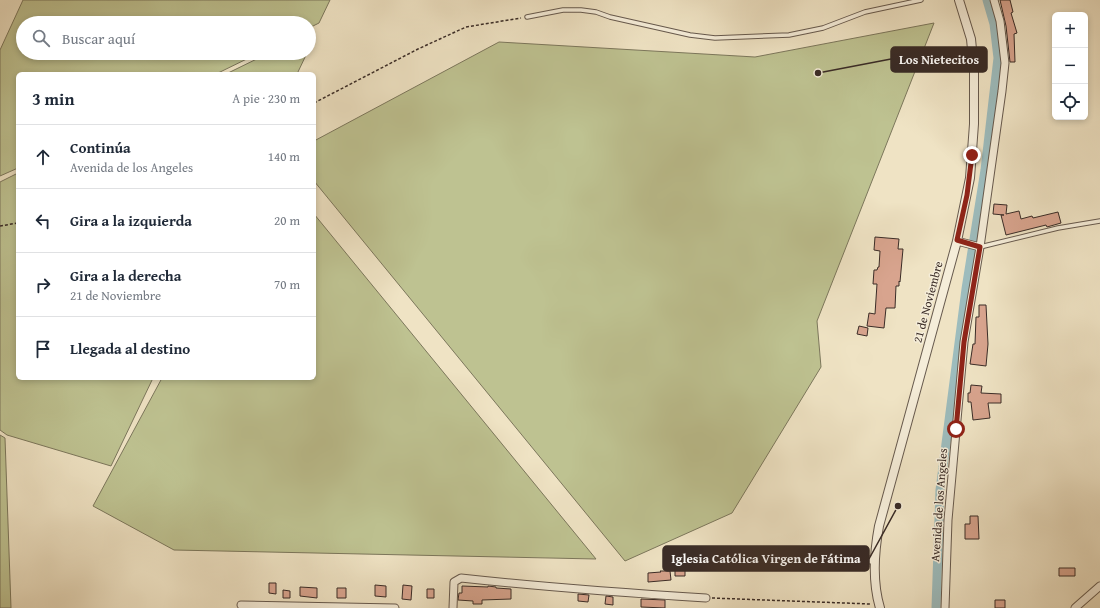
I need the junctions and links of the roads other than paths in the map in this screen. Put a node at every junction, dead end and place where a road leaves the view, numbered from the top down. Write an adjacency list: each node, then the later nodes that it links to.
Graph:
1 (921, 0): 4 (lane)
2 (959, 0): 6 (street, 21 de Noviembre)
3 (994, 0): 7 (street, Avenida de los Angeles)
4 (527, 17)
5 (1100, 221): 7 (lane)
6 (957, 240): 7 (street); 9 (street, 21 de Noviembre)
7 (977, 246): 16 (street, Avenida de los Angeles)
8 (779, 559): 9 (street)
9 (874, 560): 13 (street, 21 de Noviembre)
10 (1100, 586): 17 (street)
11 (706, 598): 15 (street)
12 (241, 605): 14 (street)
13 (880, 606)
14 (395, 608)
15 (453, 608)
16 (945, 608)
17 (1074, 608)

